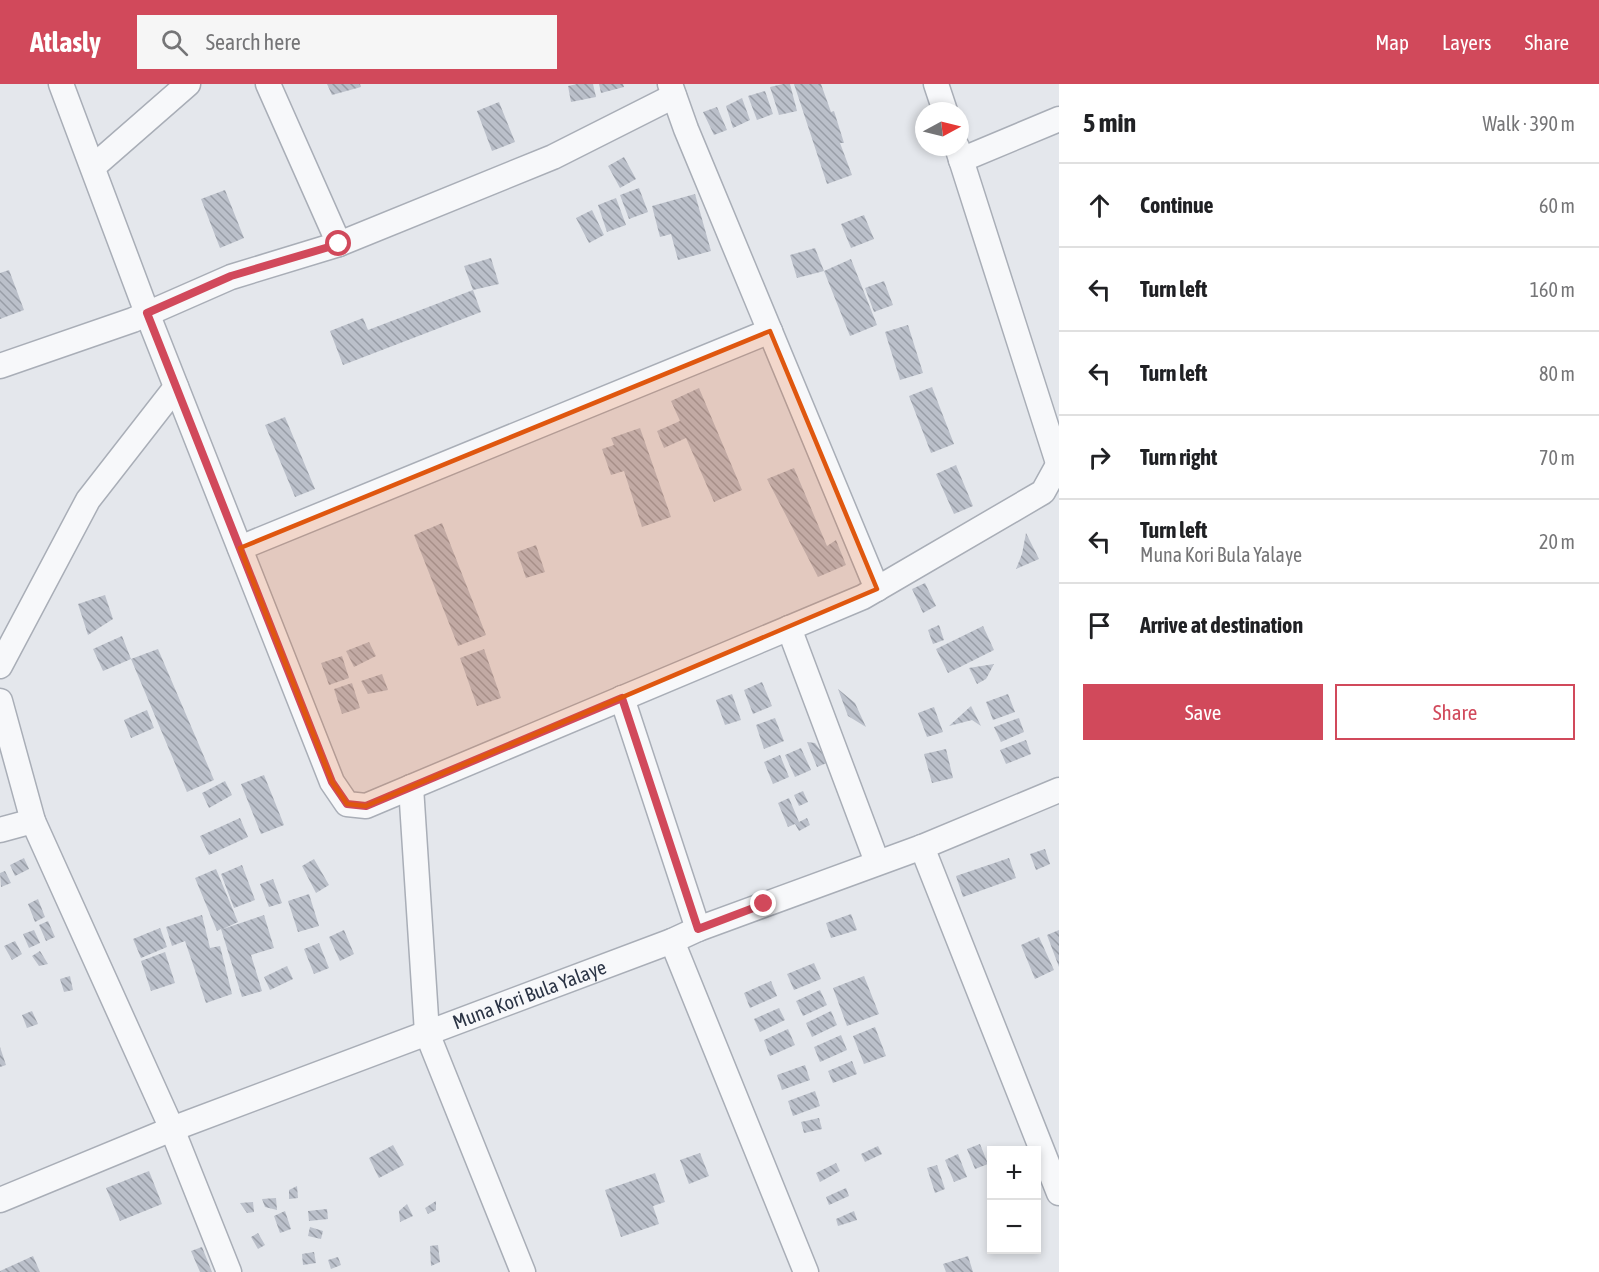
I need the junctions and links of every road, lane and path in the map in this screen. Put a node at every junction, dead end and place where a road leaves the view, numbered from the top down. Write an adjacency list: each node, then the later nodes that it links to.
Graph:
1 (61, 84): 10 (street)
2 (188, 84): 10 (street)
3 (268, 84): 11 (street)
4 (936, 84): 6 (street)
5 (672, 90): 11 (street); 13 (street)
6 (942, 102)
7 (1059, 119): 8 (street)
8 (969, 150)
9 (960, 156): 16 (street)
10 (93, 167): 12 (street)
11 (339, 244): 12 (street)
12 (147, 313): 14 (street); 15 (street)
13 (770, 331): 17 (street); 18 (street)
14 (0, 366)
15 (176, 387): 17 (street); 20 (street)
16 (1059, 464): 18 (street)
17 (240, 548): 23 (street)
18 (878, 588): 19 (street)
19 (789, 628): 21 (street); 28 (street)
20 (0, 666)
21 (622, 698): 23 (street); 29 (street)
22 (0, 701): 25 (street)
23 (411, 787): 31 (street)
24 (1059, 790): 27 (street, Muna Kori Bula Yalaye)
25 (33, 821): 26 (street); 32 (street)
26 (0, 830)
27 (922, 847): 28 (street, Muna Kori Bula Yalaye); 33 (street)
28 (877, 862): 29 (street, Muna Kori Bula Yalaye)
29 (698, 929): 30 (street, Muna Kori Bula Yalaye)
30 (672, 941): 31 (street, Muna Kori Bula Yalaye); 37 (street)
31 (427, 1033): 32 (street, Muna Kori Bula Yalaye); 36 (street)
32 (172, 1129): 34 (street, Muna Kori Bula Yalaye); 35 (street)
33 (1059, 1193)
34 (0, 1200)
35 (229, 1272)
36 (523, 1272)
37 (806, 1272)

